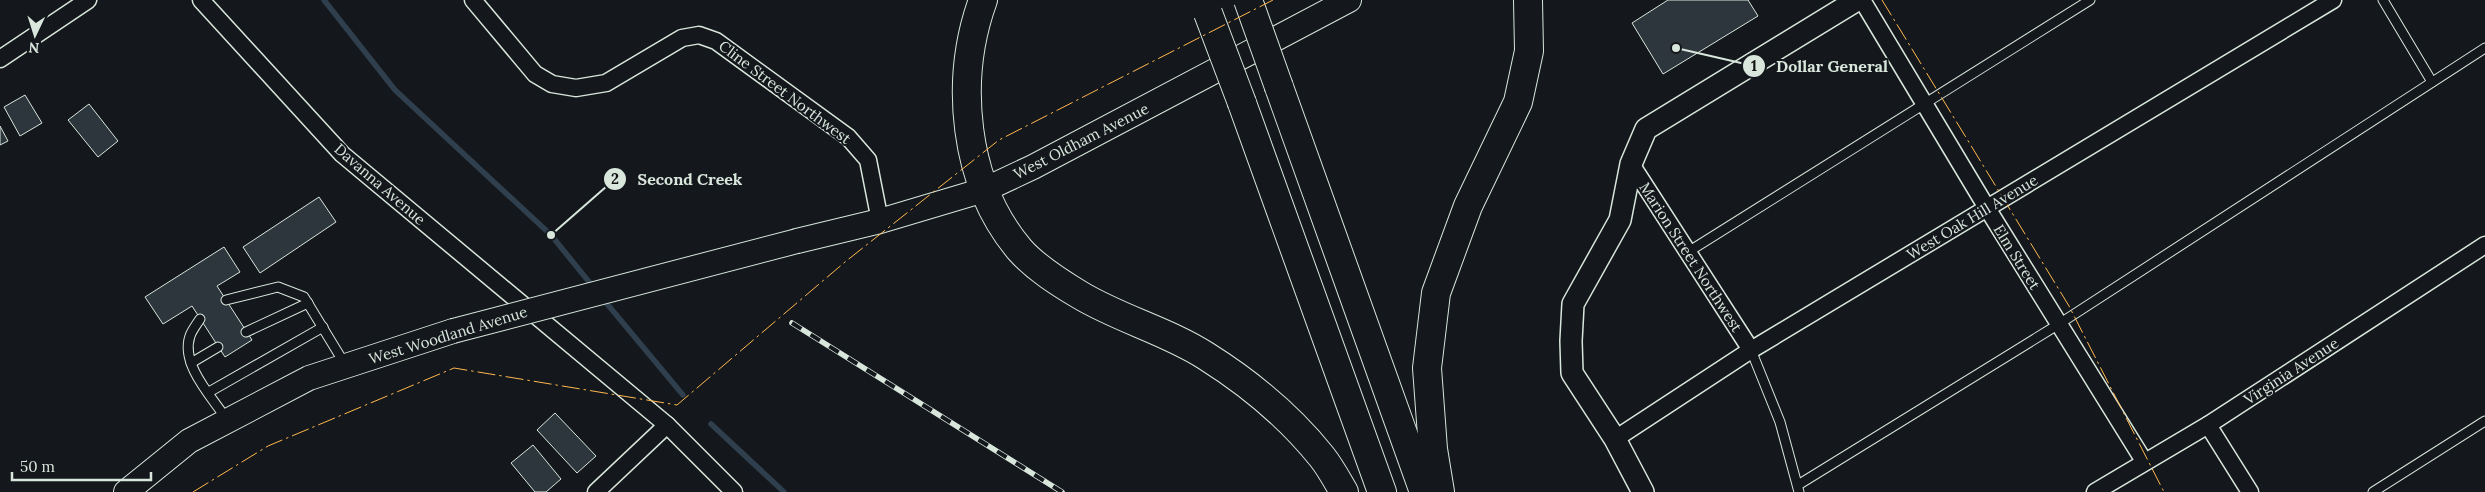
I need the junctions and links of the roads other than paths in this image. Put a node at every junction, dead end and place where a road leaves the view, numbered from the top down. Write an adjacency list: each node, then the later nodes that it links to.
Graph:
1 (88, 0): 15 (street)
2 (201, 0): 38 (street, Davanna Avenue)
3 (473, 0): 21 (street, Cline Street Northwest)
4 (983, 0): 19 (highway)
5 (1248, 0): 48 (highway, bridge)
6 (1349, 0): 19 (main road, West Oldham Avenue)
7 (1528, 0): 49 (highway)
8 (1857, 0): 18 (street, Marion Street Northwest)
9 (1862, 0): 17 (street, Elm Street)
10 (2090, 0): 17 (lane)
11 (2333, 0): 20 (street, West Oak Hill Avenue)
12 (2383, 0): 16 (lane)
13 (1206, 6): 47 (highway, bridge)
14 (2485, 48): 16 (lane)
15 (0, 59)
16 (2432, 82): 28 (lane)
17 (1923, 103): 20 (street, Elm Street); 24 (lane)
18 (1631, 164): 24 (street, Marion Street Northwest); 40 (street, Marion Street Northwest)
19 (984, 190): 21 (main road, West Oldham Avenue); 46 (highway)
20 (1987, 208): 28 (street, Elm Street); 32 (street, West Oak Hill Avenue)
21 (880, 221): 22 (main road, West Oldham Avenue)
22 (797, 241): 34 (main road, West Woodland Avenue, bridge)
23 (2485, 246): 39 (street, Virginia Avenue)
24 (1688, 252): 32 (street, Marion Street Northwest)
25 (226, 300): 26 (lane)
26 (308, 303): 29 (lane); 30 (lane)
27 (200, 319): 33 (lane)
28 (2059, 324): 41 (street, Elm Street); 42 (lane)
29 (323, 327): 34 (lane); 35 (lane)
30 (246, 332)
31 (218, 346): 33 (lane)
32 (1751, 350): 40 (street, West Oak Hill Avenue); 42 (lane)
33 (191, 363): 35 (lane)
34 (347, 366): 36 (main road, West Woodland Avenue)
35 (209, 392): 36 (lane)
36 (228, 421): 43 (main road, West Woodland Avenue)
37 (2485, 421): 53 (lane)
38 (667, 424): 44 (street); 45 (street, Davanna Avenue)
39 (2208, 425): 41 (street, Virginia Avenue); 52 (street)
40 (1615, 439): 50 (street, Marion Street Northwest)
41 (2144, 461): 51 (street, Virginia Avenue)
42 (1799, 489)
43 (126, 492)
44 (596, 492)
45 (734, 492)
46 (1344, 492)
47 (1382, 492)
48 (1424, 492)
49 (1440, 492)
50 (1643, 492)
51 (2095, 492)
52 (2250, 492)
53 (2373, 492)

